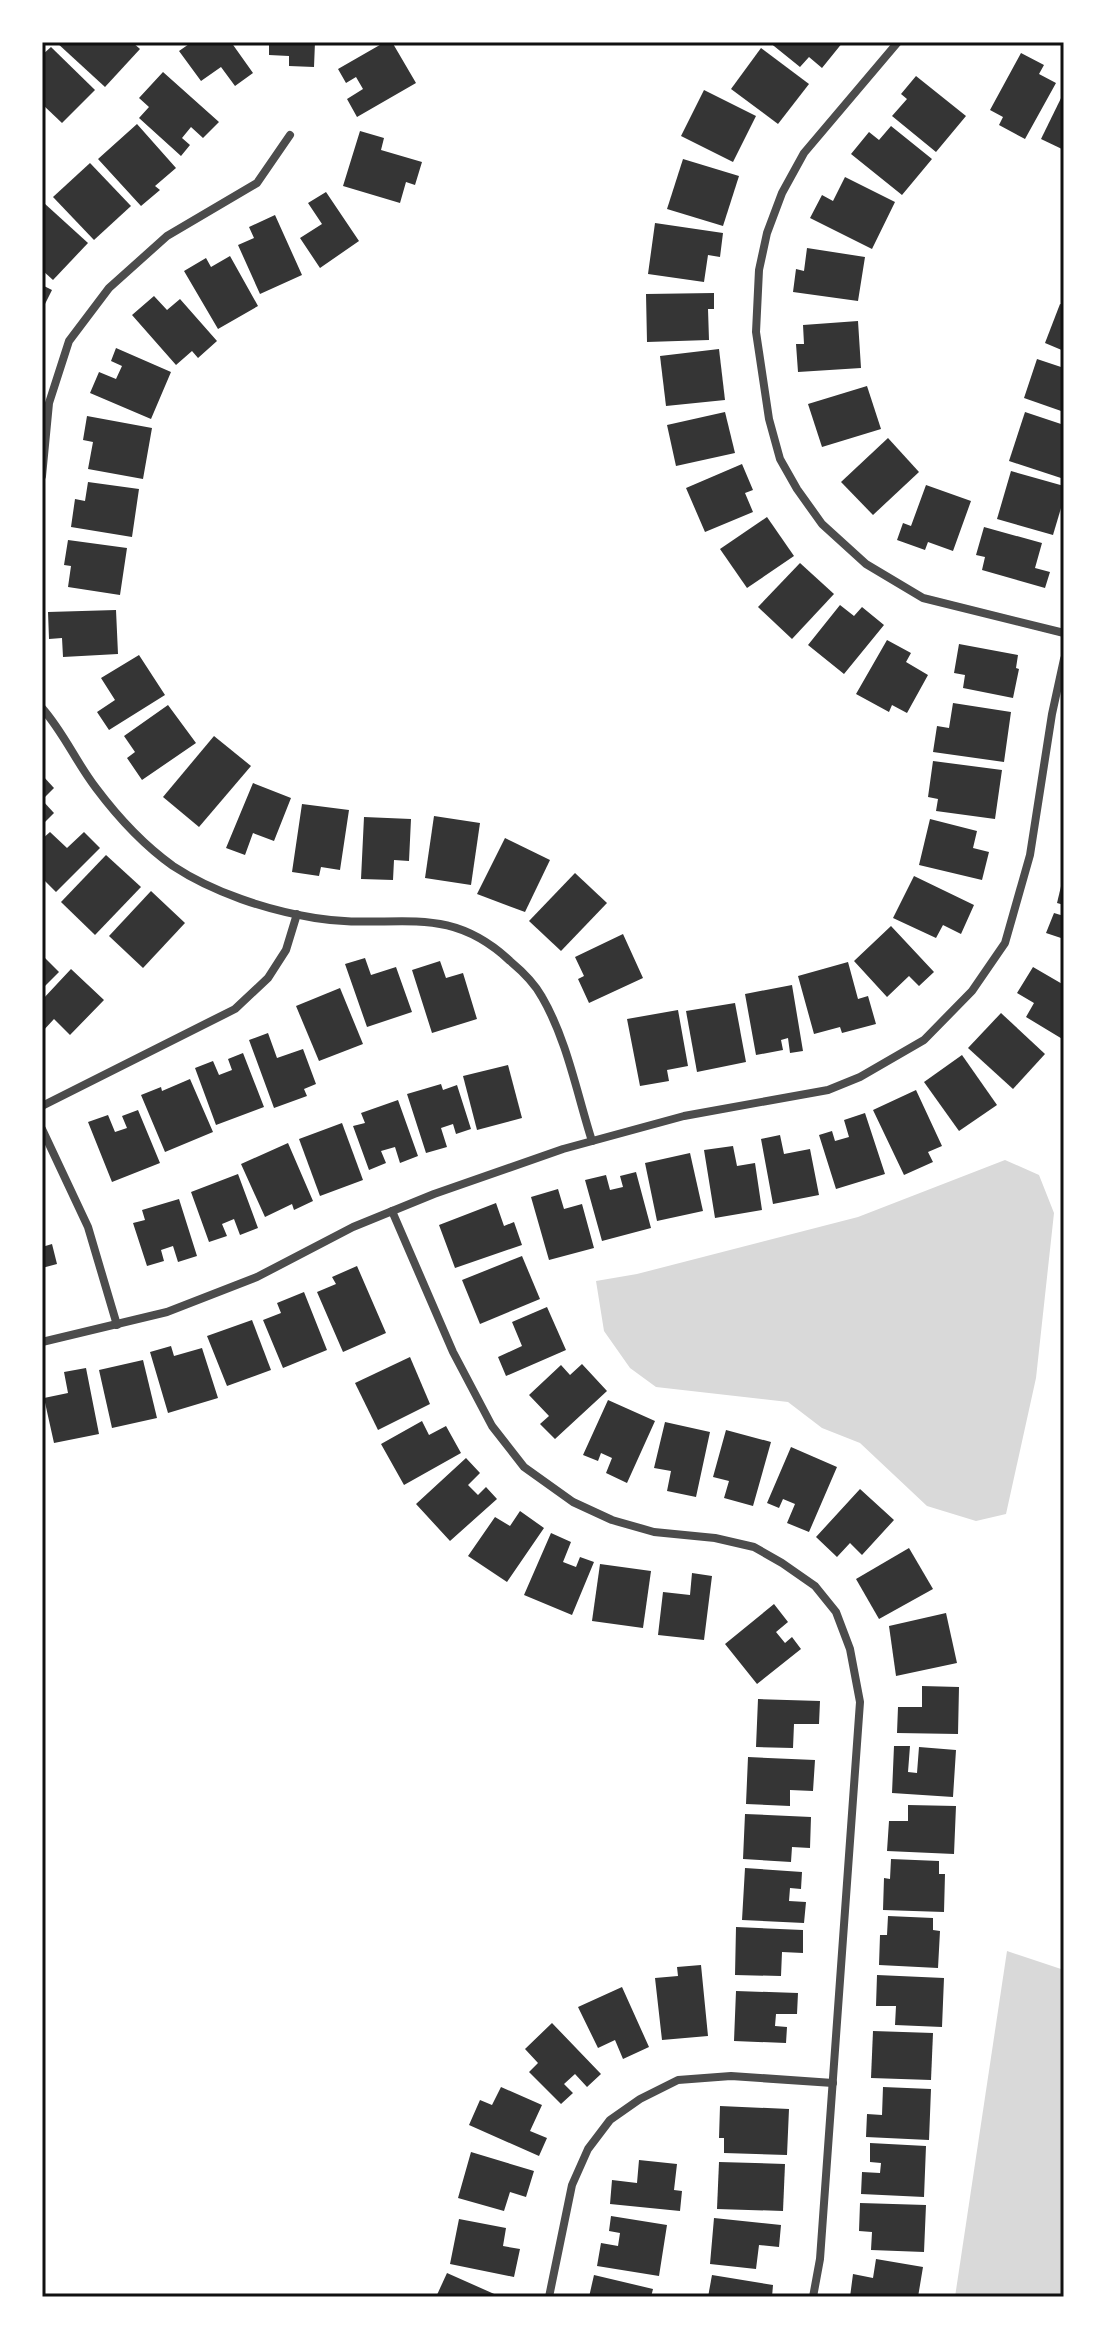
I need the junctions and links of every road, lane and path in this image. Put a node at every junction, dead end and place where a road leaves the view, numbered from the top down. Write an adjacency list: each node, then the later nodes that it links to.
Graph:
1 (898, 42): 4 (street)
2 (290, 135): 3 (street)
3 (42, 476)
4 (1064, 633)
5 (1064, 659): 10 (street)
6 (42, 708): 7 (street)
7 (297, 914): 8 (street); 10 (street)
8 (42, 1106)
9 (42, 1129): 12 (street)
10 (592, 1141): 11 (street)
11 (392, 1211): 12 (street); 14 (street)
12 (117, 1325): 13 (street)
13 (42, 1342)
14 (833, 2083): 15 (street); 16 (street)
15 (549, 2297)
16 (813, 2297)

